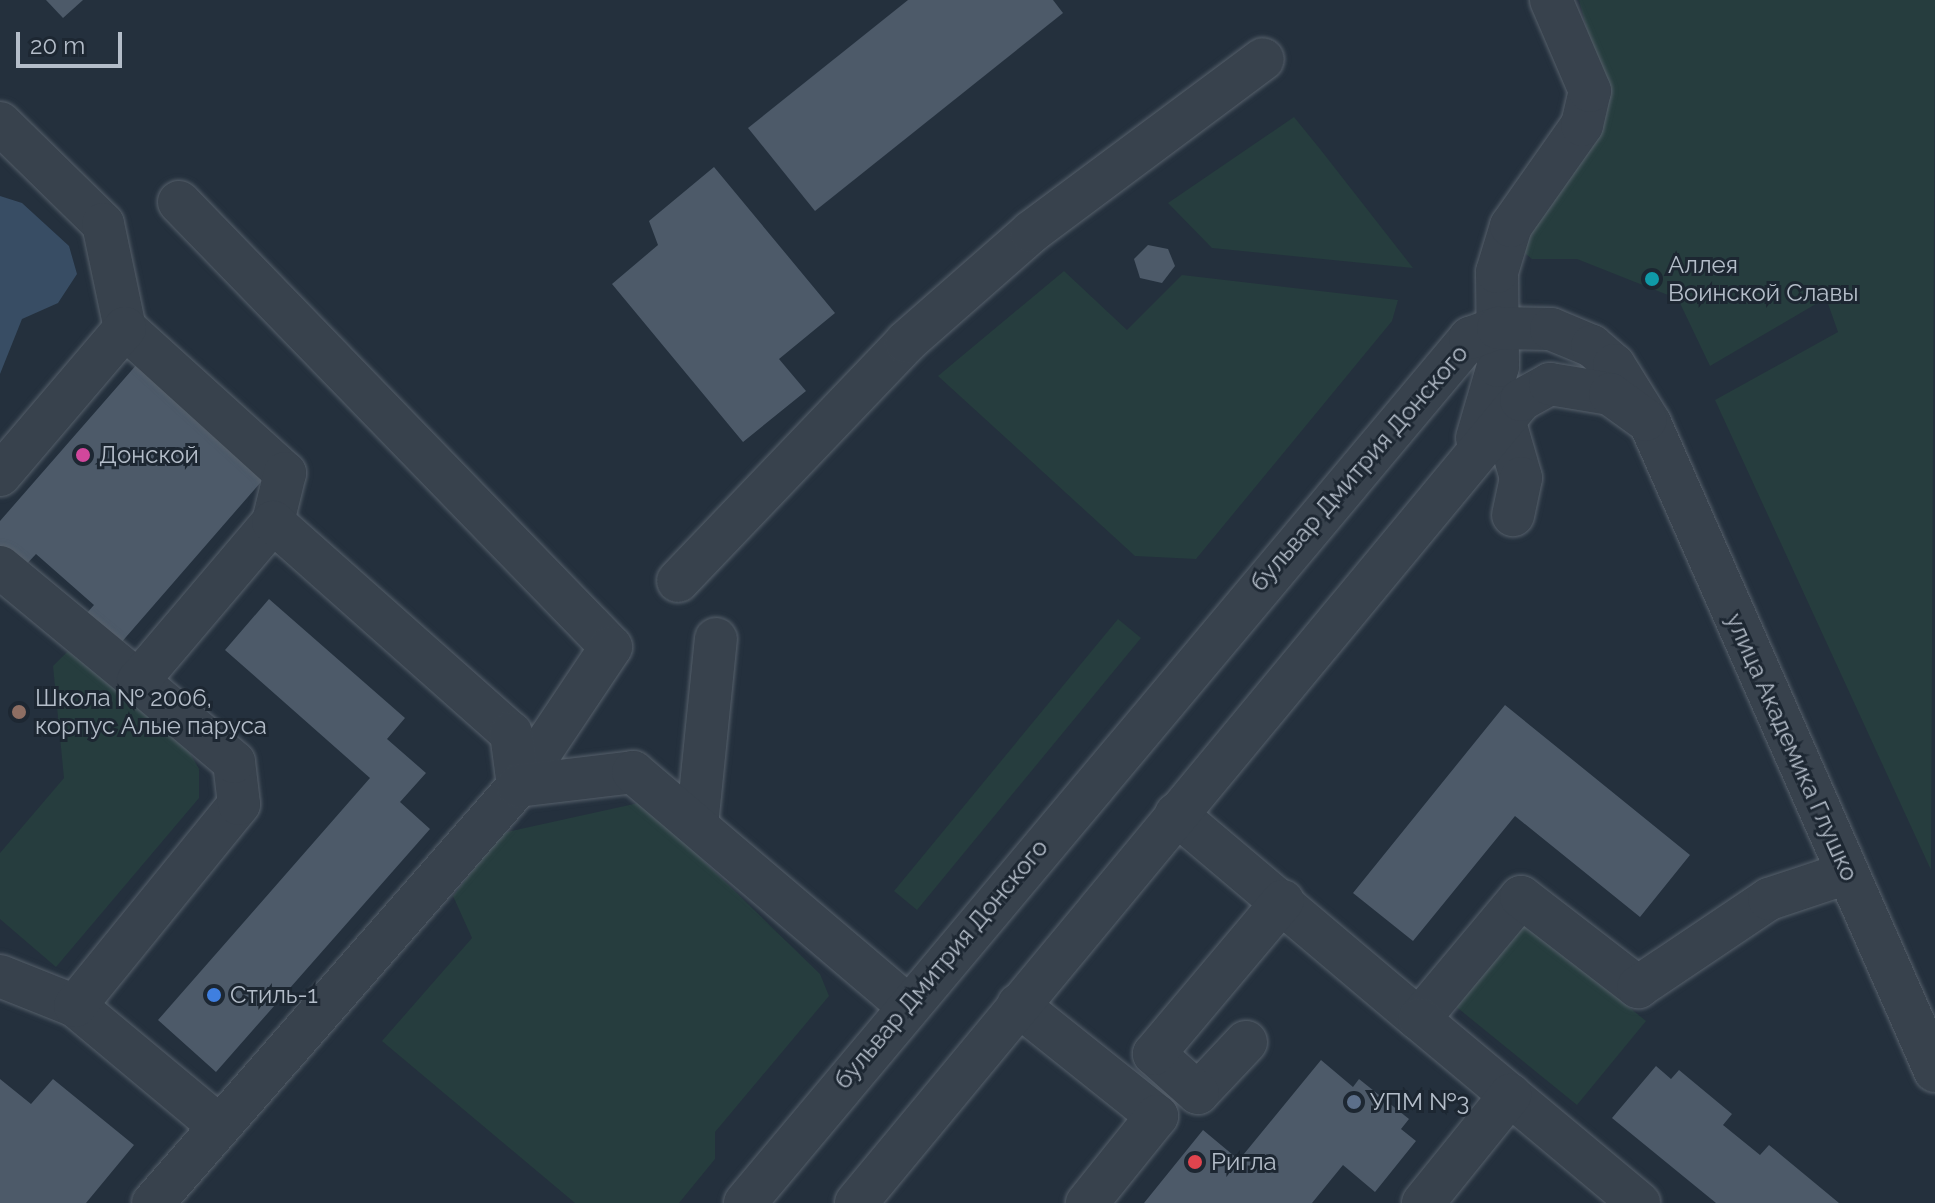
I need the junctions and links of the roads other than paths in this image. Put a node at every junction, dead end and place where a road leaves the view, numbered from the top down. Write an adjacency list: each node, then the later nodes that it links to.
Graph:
1 (1551, 0): 6 (street)
2 (1263, 59): 14 (street)
3 (0, 123): 5 (street)
4 (179, 202): 17 (street)
5 (125, 328): 10 (street); 12 (street)
6 (1498, 328): 8 (street, бульвар Дмитрия Донского); 9 (street); 23 (street, бульвар Дмитрия Донского)
7 (1504, 419): 8 (street); 9 (street); 11 (street)
8 (1650, 423): 20 (street, улица Академика Глушко)
9 (1468, 458): 18 (street)
10 (0, 475)
11 (1513, 515)
12 (273, 522): 16 (street); 17 (street)
13 (0, 567): 16 (street)
14 (678, 581)
15 (716, 639): 19 (street)
16 (138, 681): 25 (street)
17 (518, 786): 19 (street); 30 (street)
18 (1176, 814): 21 (street); 24 (street)
19 (697, 825): 23 (street)
20 (1847, 873): 26 (street); 28 (street, улица Академика Глушко)
21 (1283, 901): 26 (street); 27 (street)
22 (0, 976): 25 (street)
23 (906, 1004): 32 (street, бульвар Дмитрия Донского)
24 (1018, 1005): 33 (street); 34 (street)
25 (75, 1006): 30 (street)
26 (1419, 1019): 29 (street)
27 (1246, 1042)
28 (1935, 1071)
29 (1510, 1095): 35 (street); 36 (street)
30 (218, 1125): 31 (street)
31 (153, 1203)
32 (745, 1203)
33 (856, 1203)
34 (1087, 1203)
35 (1423, 1203)
36 (1639, 1203)

